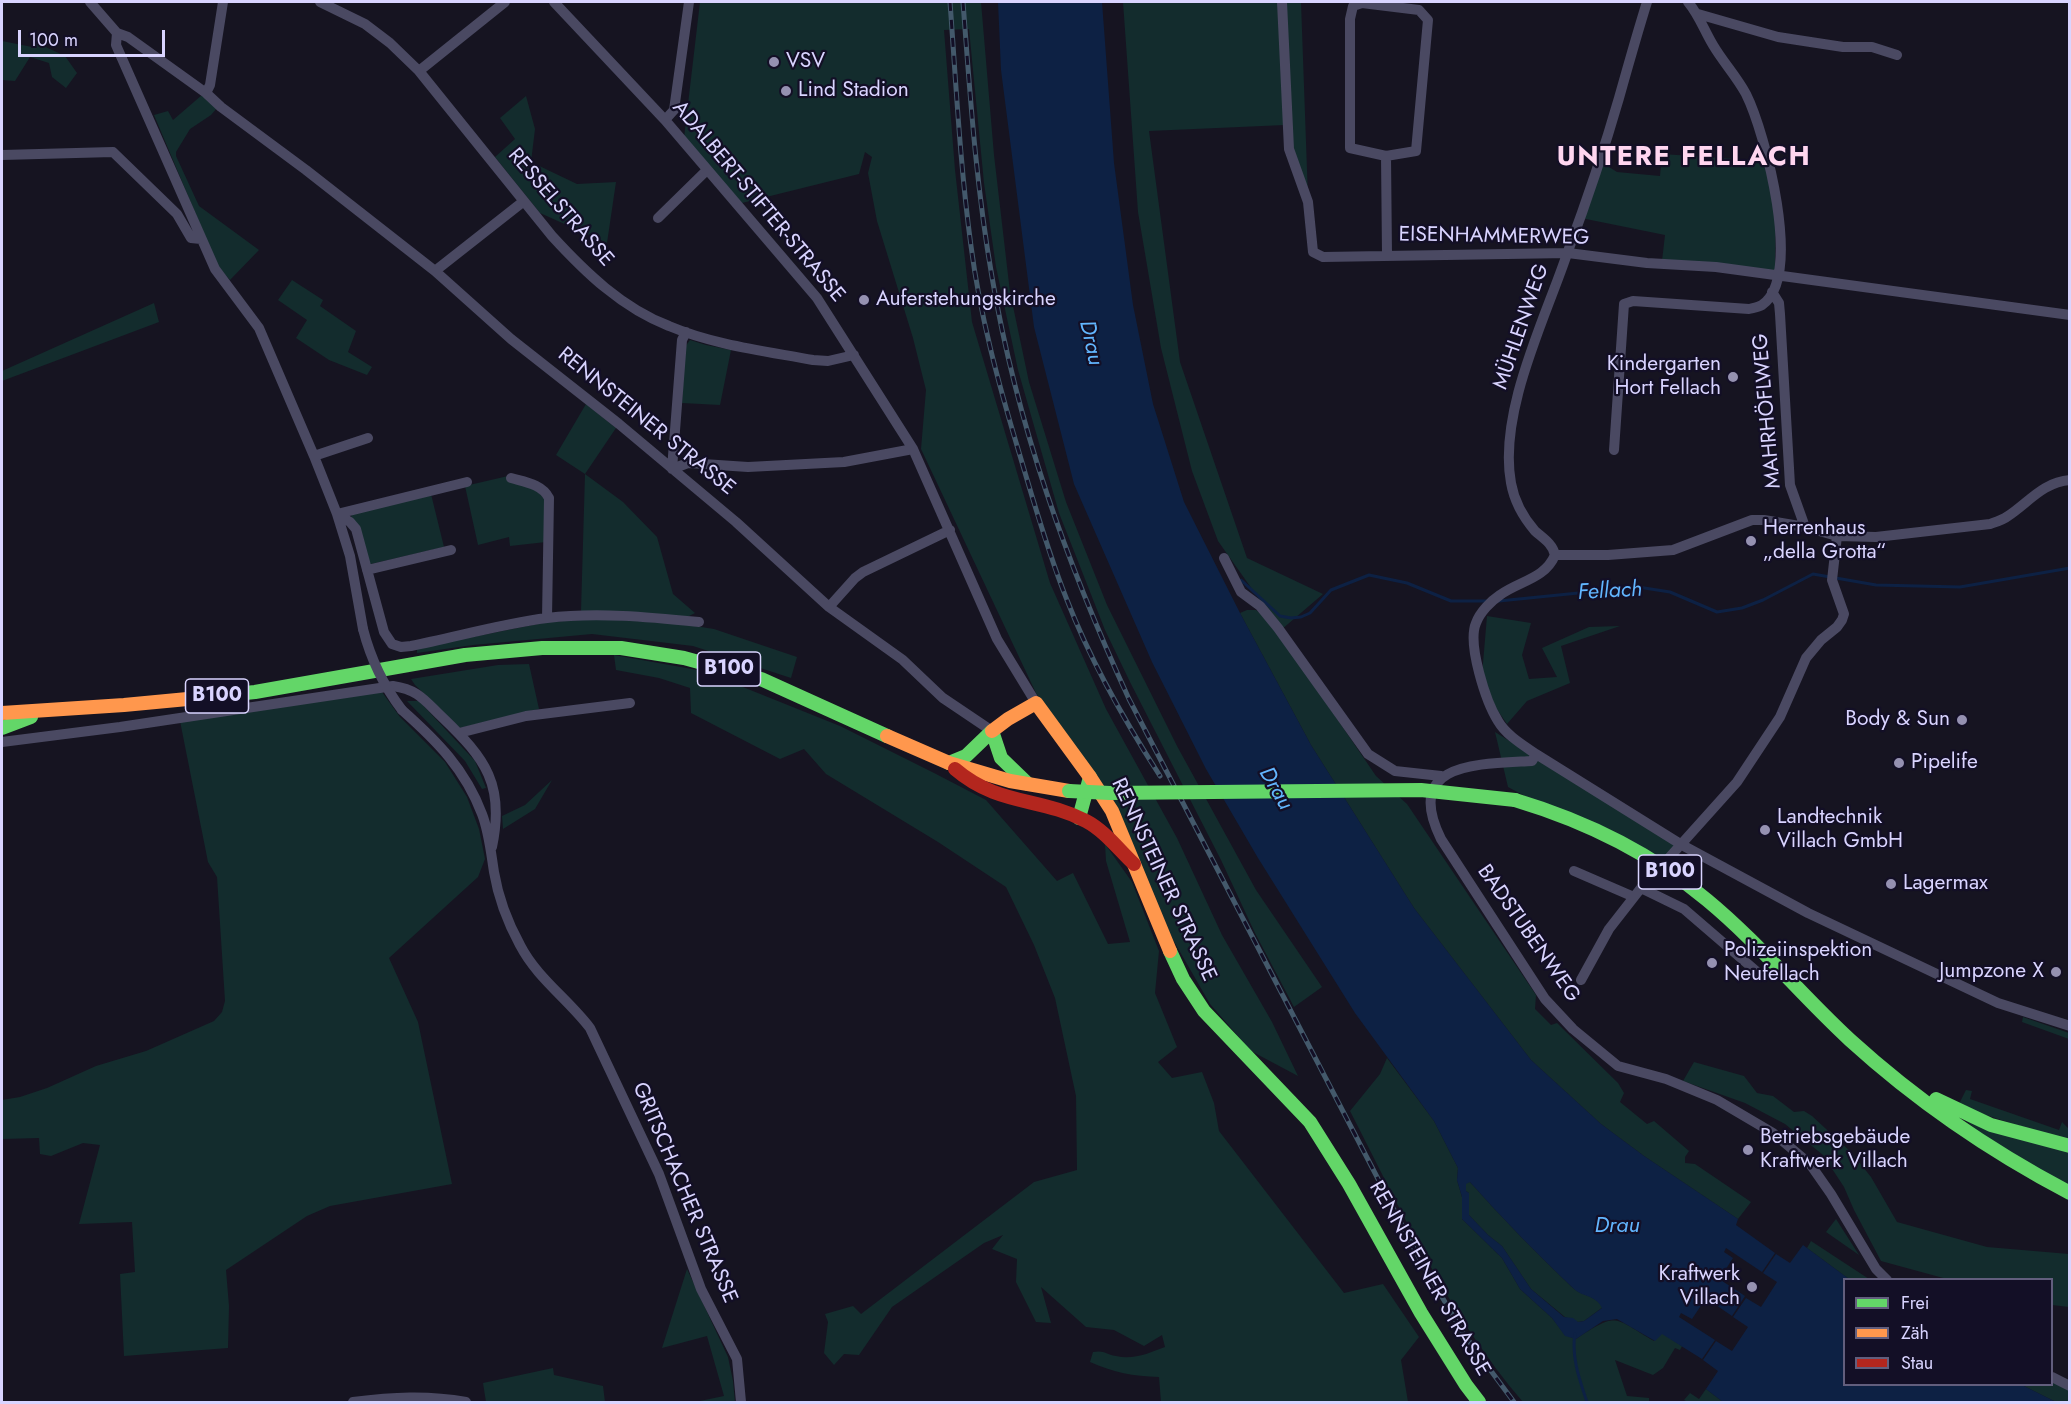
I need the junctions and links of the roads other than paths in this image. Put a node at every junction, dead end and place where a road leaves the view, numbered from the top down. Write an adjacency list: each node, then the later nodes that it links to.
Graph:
1 (90, 2): 11 (street, RENNSTEINER STRASSE)
2 (223, 2): 14 (street)
3 (320, 2): 13 (street, RESSELSTRASSE)
4 (505, 2): 13 (street)
5 (554, 2): 15 (street, ADALBERT-STIFTER-STRASSE)
6 (689, 2): 15 (street)
7 (1282, 2): 23 (street, EISENHAMMERWEG)
8 (1647, 2): 22 (street, MÜHLENWEG)
9 (1688, 2): 10 (street)
10 (1698, 14): 12 (street); 25 (street)
11 (117, 33): 14 (street, RENNSTEINER STRASSE); 21 (street, GRITSCHACHER STRASSE)
12 (1897, 55)
13 (419, 71): 19 (street, RESSELSTRASSE)
14 (206, 93): 24 (street, RENNSTEINER STRASSE)
15 (665, 120): 18 (street, ADALBERT-STIFTER-STRASSE)
16 (2, 155): 21 (street)
17 (1386, 156): 17 (street); 23 (street)
18 (707, 170): 20 (street); 29 (street, ADALBERT-STIFTER-STRASSE)
19 (524, 201): 24 (street); 28 (street, RESSELSTRASSE)
20 (658, 218)
21 (201, 239): 33 (street, GRITSCHACHER STRASSE)
22 (1568, 253): 23 (street, EISENHAMMERWEG); 25 (street, EISENHAMMERWEG); 43 (street, MÜHLENWEG)
23 (1387, 255)
24 (435, 272): 34 (street, RENNSTEINER STRASSE)
25 (1777, 275): 26 (street); 27 (street, EISENHAMMERWEG)
26 (1772, 292): 32 (street, MAHRHÖFLWEG); 39 (street, MAHRHÖFLWEG)
27 (2070, 315)
28 (686, 332): 29 (street, RESSELSTRASSE); 34 (street)
29 (854, 355): 31 (street, ADALBERT-STIFTER-STRASSE)
30 (368, 438): 33 (street)
31 (914, 449): 34 (street); 40 (street, ADALBERT-STIFTER-STRASSE)
32 (1614, 450)
33 (314, 456): 38 (street, GRITSCHACHER STRASSE)
34 (672, 469): 46 (street, RENNSTEINER STRASSE)
35 (511, 478): 47 (street)
36 (2070, 480): 41 (street)
37 (466, 482): 38 (street)
38 (337, 514): 45 (street); 64 (street, GRITSCHACHER STRASSE, bridge)
39 (1805, 527): 41 (street); 43 (street)
40 (950, 530): 46 (street); 50 (street, ADALBERT-STIFTER-STRASSE)
41 (1837, 536): 63 (street)
42 (451, 550): 45 (street)
43 (1555, 555): 57 (street)
44 (1224, 558): 59 (street)
45 (367, 570): 47 (street)
46 (829, 607): 54 (street, RENNSTEINER STRASSE)
47 (547, 618): 48 (street)
48 (699, 622)
49 (630, 703): 55 (street)
50 (1036, 704): 54 (main road); 60 (main road, RENNSTEINER STRASSE)
51 (52, 710): 52 (main road, B100); 53 (main road); 58 (main road, B100)
52 (2, 713)
53 (2, 728)
54 (992, 731): 58 (main road); 61 (main road)
55 (459, 733): 56 (street, GRITSCHACHER STRASSE); 64 (street, GRITSCHACHER STRASSE)
56 (2, 742)
57 (1536, 754): 59 (street); 63 (street)
58 (950, 763): 61 (main road, B100); 62 (main road)
59 (1441, 776): 77 (street, BADSTUBENWEG)
60 (1090, 777): 62 (main road); 66 (main road, RENNSTEINER STRASSE)
61 (1028, 784): 74 (main road, B100, bridge)
62 (1079, 818): 66 (main road)
63 (1682, 845): 65 (street); 73 (street)
64 (491, 851): 82 (street, GRITSCHACHER STRASSE)
65 (1667, 860)
66 (1134, 864): 83 (main road, RENNSTEINER STRASSE)
67 (1574, 871): 70 (street)
68 (1653, 873): 69 (street)
69 (1641, 888): 70 (street); 71 (street)
70 (1634, 897): 72 (street)
71 (1756, 971)
72 (1581, 980)
73 (2070, 1026)
74 (1885, 1069): 75 (main road); 76 (main road, B100)
75 (2070, 1146)
76 (2070, 1193)
77 (1885, 1278)
78 (2053, 1378): 79 (street)
79 (2070, 1386)
80 (353, 1402): 81 (street)
81 (466, 1402)
82 (741, 1402)
83 (1479, 1402)

